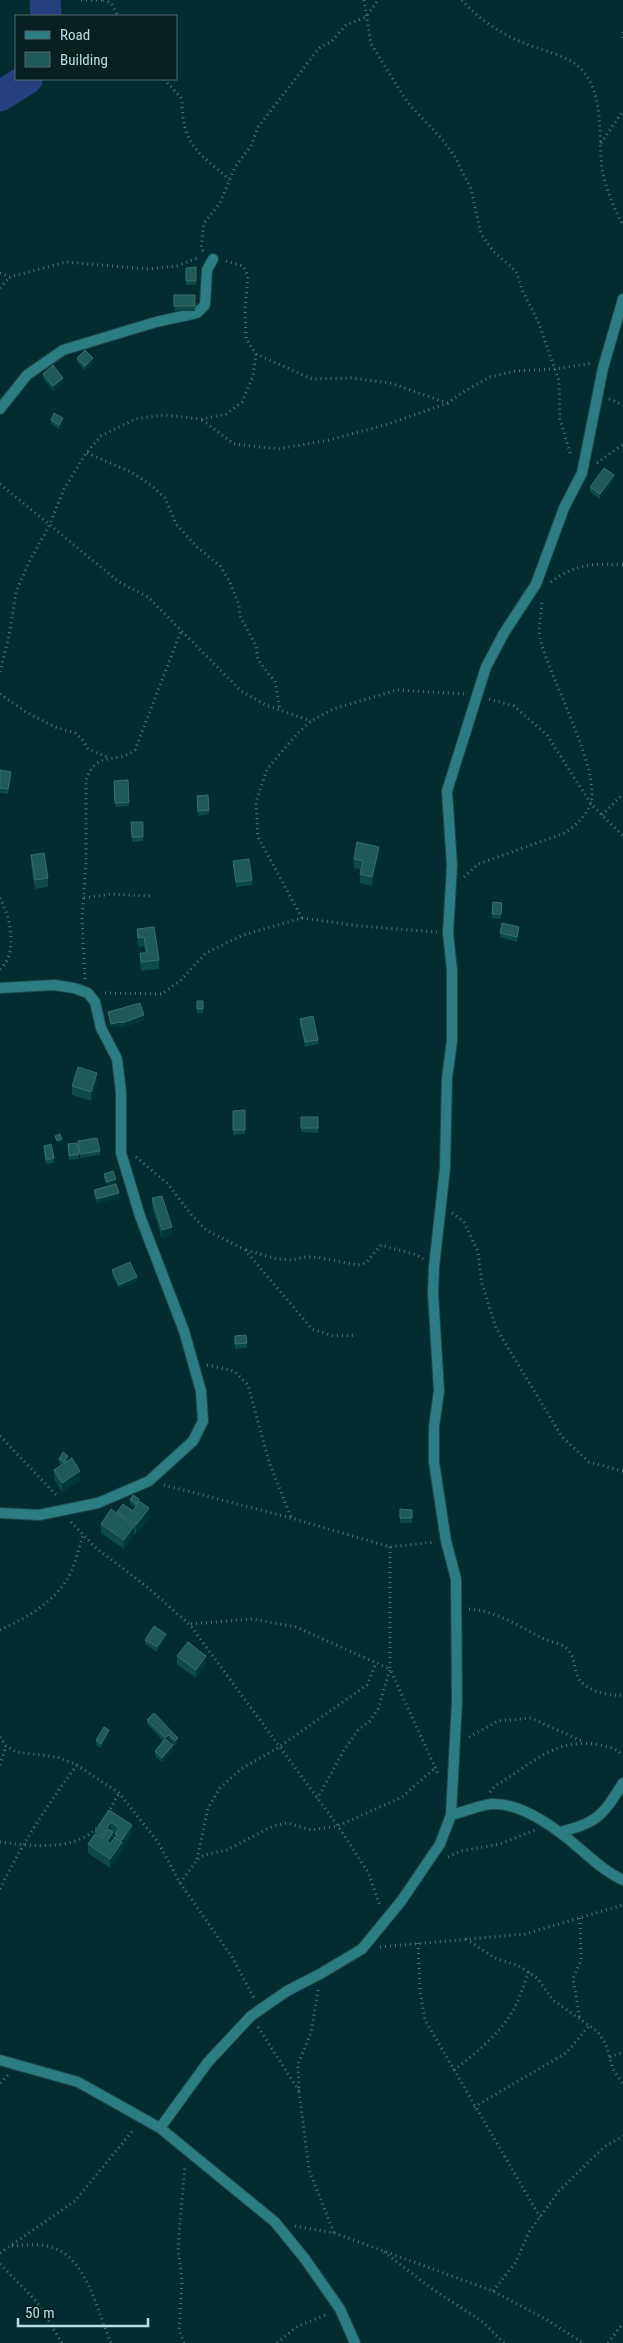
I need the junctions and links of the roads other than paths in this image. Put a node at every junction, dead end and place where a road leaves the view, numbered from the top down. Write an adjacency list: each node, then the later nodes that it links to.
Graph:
1 (213, 259): 3 (street)
2 (623, 299): 7 (street)
3 (0, 409)
4 (0, 988): 5 (street)
5 (0, 1513)
6 (623, 1783): 8 (street)
7 (451, 1815): 8 (street); 11 (street)
8 (560, 1832): 9 (street)
9 (623, 1880)
10 (0, 2060): 11 (street)
11 (160, 2128): 12 (street)
12 (354, 2343)

